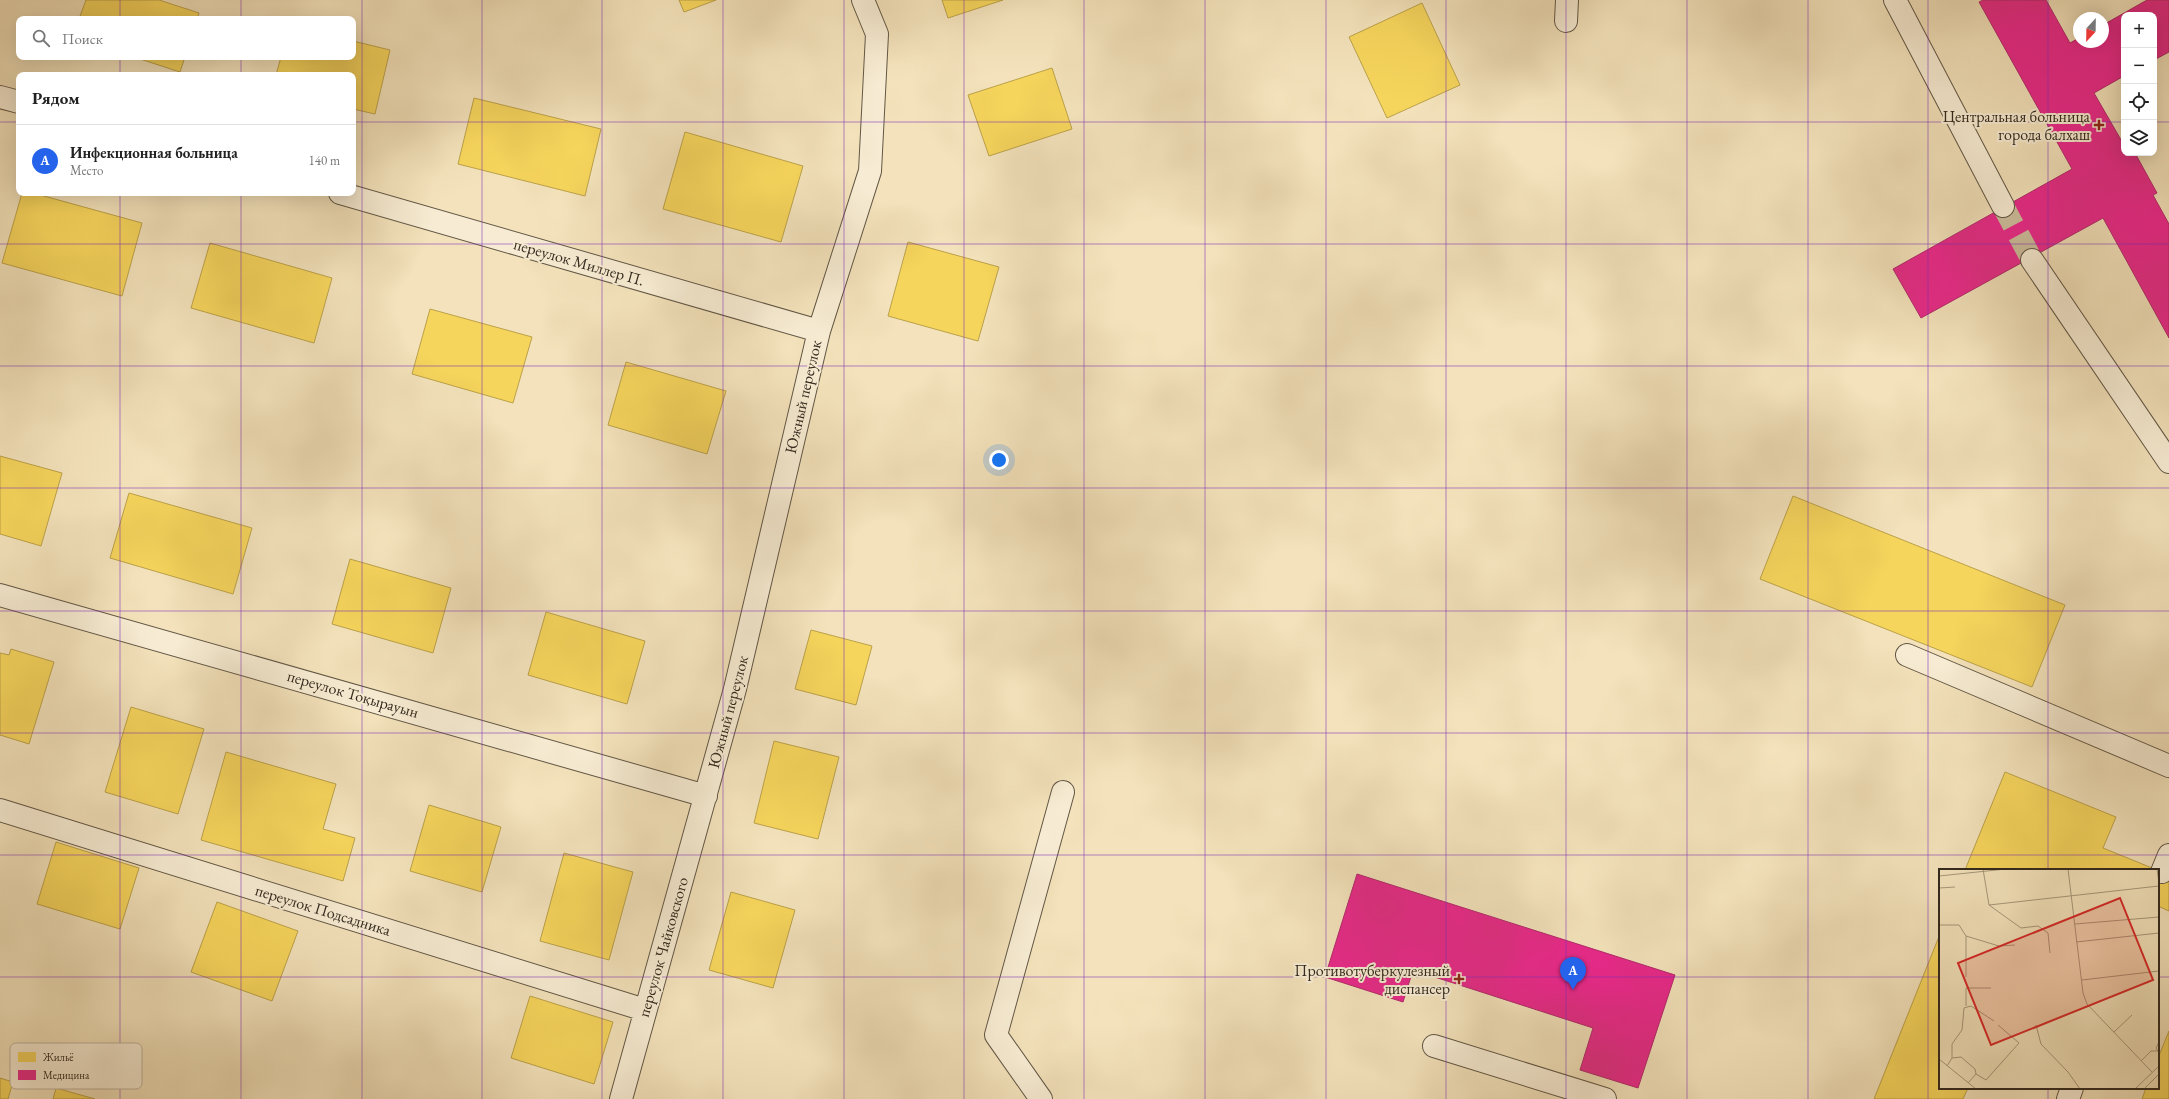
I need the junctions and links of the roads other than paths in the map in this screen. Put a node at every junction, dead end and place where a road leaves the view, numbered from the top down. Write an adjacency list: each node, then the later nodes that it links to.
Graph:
1 (863, 0): 8 (street, Южный переулок)
2 (1895, 0): 6 (street)
3 (0, 97): 4 (street)
4 (16, 101)
5 (350, 196): 8 (street, переулок Миллер П.)
6 (2003, 206)
7 (2032, 260): 9 (street)
8 (819, 331): 14 (street, Южный переулок)
9 (2169, 462)
10 (0, 595): 14 (street, переулок Тоқырауын)
11 (1907, 655): 12 (street)
12 (2169, 766)
13 (1063, 792): 20 (street)
14 (706, 796): 16 (street, переулок Чайковского)
15 (0, 810): 16 (street, переулок Подсадника)
16 (645, 1010): 19 (street, переулок Чайковского)
17 (1434, 1046): 21 (street)
18 (2072, 1089): 22 (street)
19 (621, 1099)
20 (1041, 1099)
21 (1605, 1099)
22 (2068, 1099)

